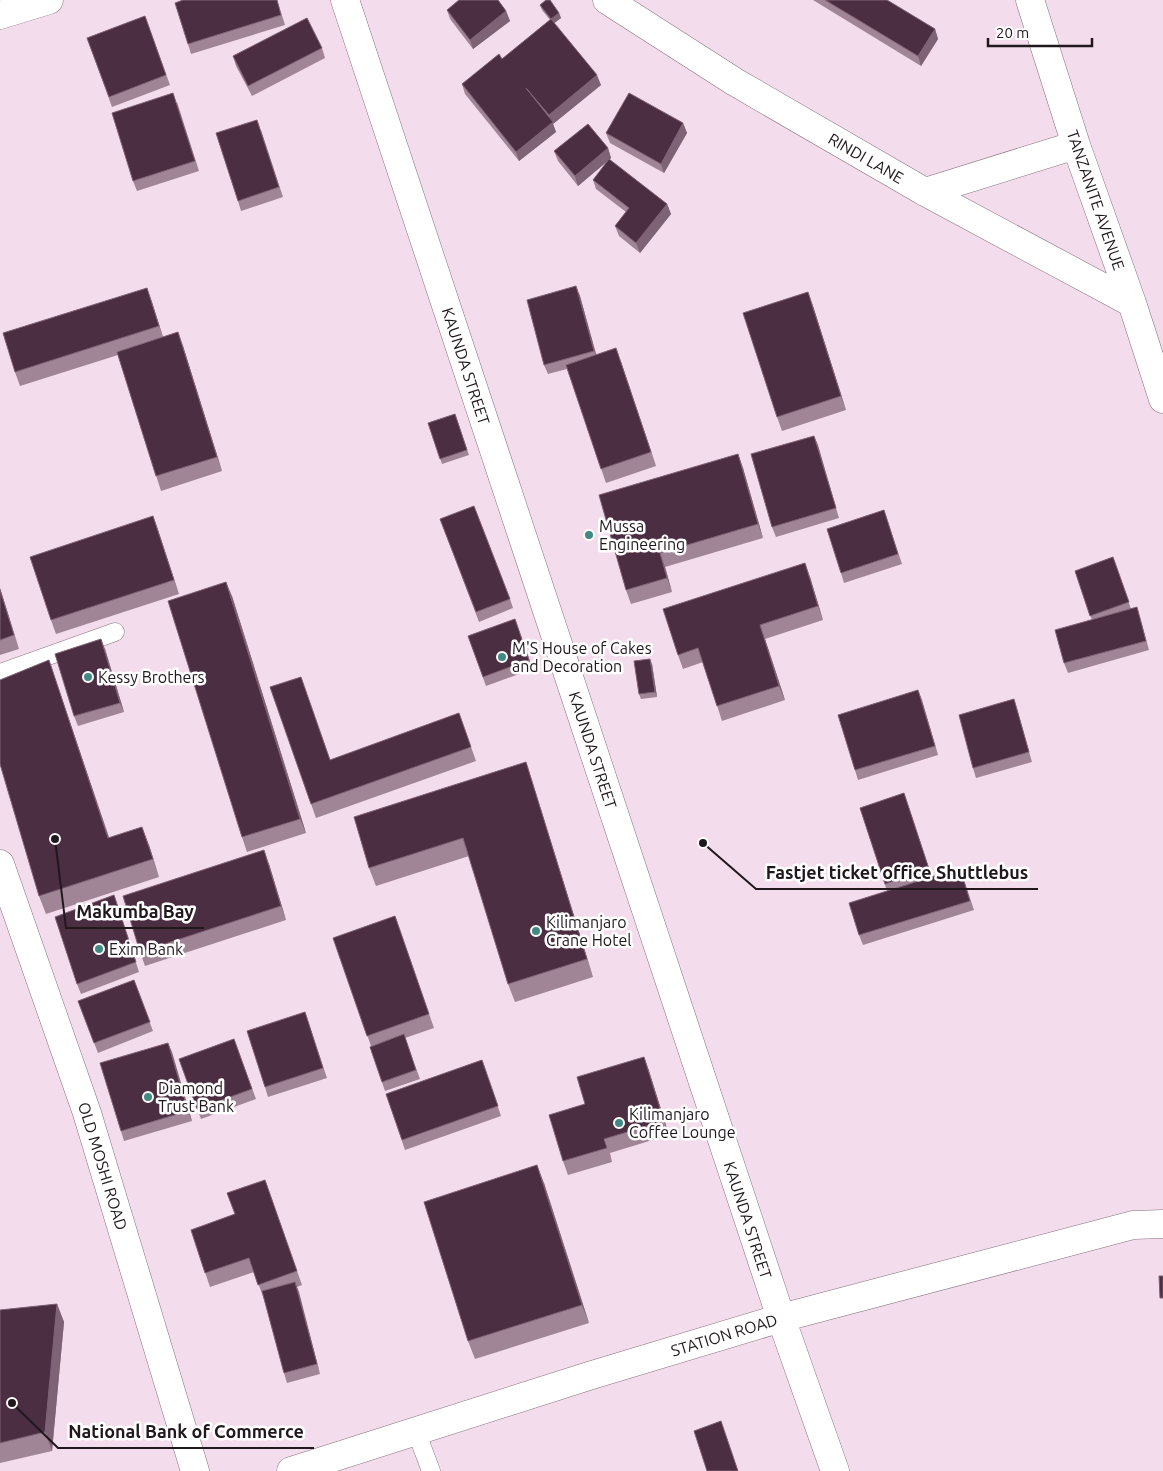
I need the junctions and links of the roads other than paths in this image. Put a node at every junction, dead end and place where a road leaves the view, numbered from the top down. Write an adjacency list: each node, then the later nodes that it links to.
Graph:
1 (49, 0): 5 (street)
2 (346, 0): 14 (street, KAUNDA STREET)
3 (607, 0): 7 (street, RINDI LANE)
4 (1030, 0): 6 (street, TANZANITE AVENUE)
5 (0, 15)
6 (1076, 145): 7 (street); 8 (street, TANZANITE AVENUE)
7 (925, 192): 8 (street, RINDI LANE)
8 (1132, 303): 9 (street, TANZANITE AVENUE)
9 (1163, 399)
10 (116, 632): 11 (lane)
11 (0, 674)
12 (0, 864): 16 (street, OLD MOSHI ROAD)
13 (1163, 1224): 14 (street, STATION ROAD)
14 (781, 1318): 15 (street, STATION ROAD); 19 (street, KAUNDA STREET)
15 (416, 1431): 17 (street, STATION ROAD); 18 (lane)
16 (195, 1471)
17 (291, 1471)
18 (431, 1471)
19 (835, 1471)

